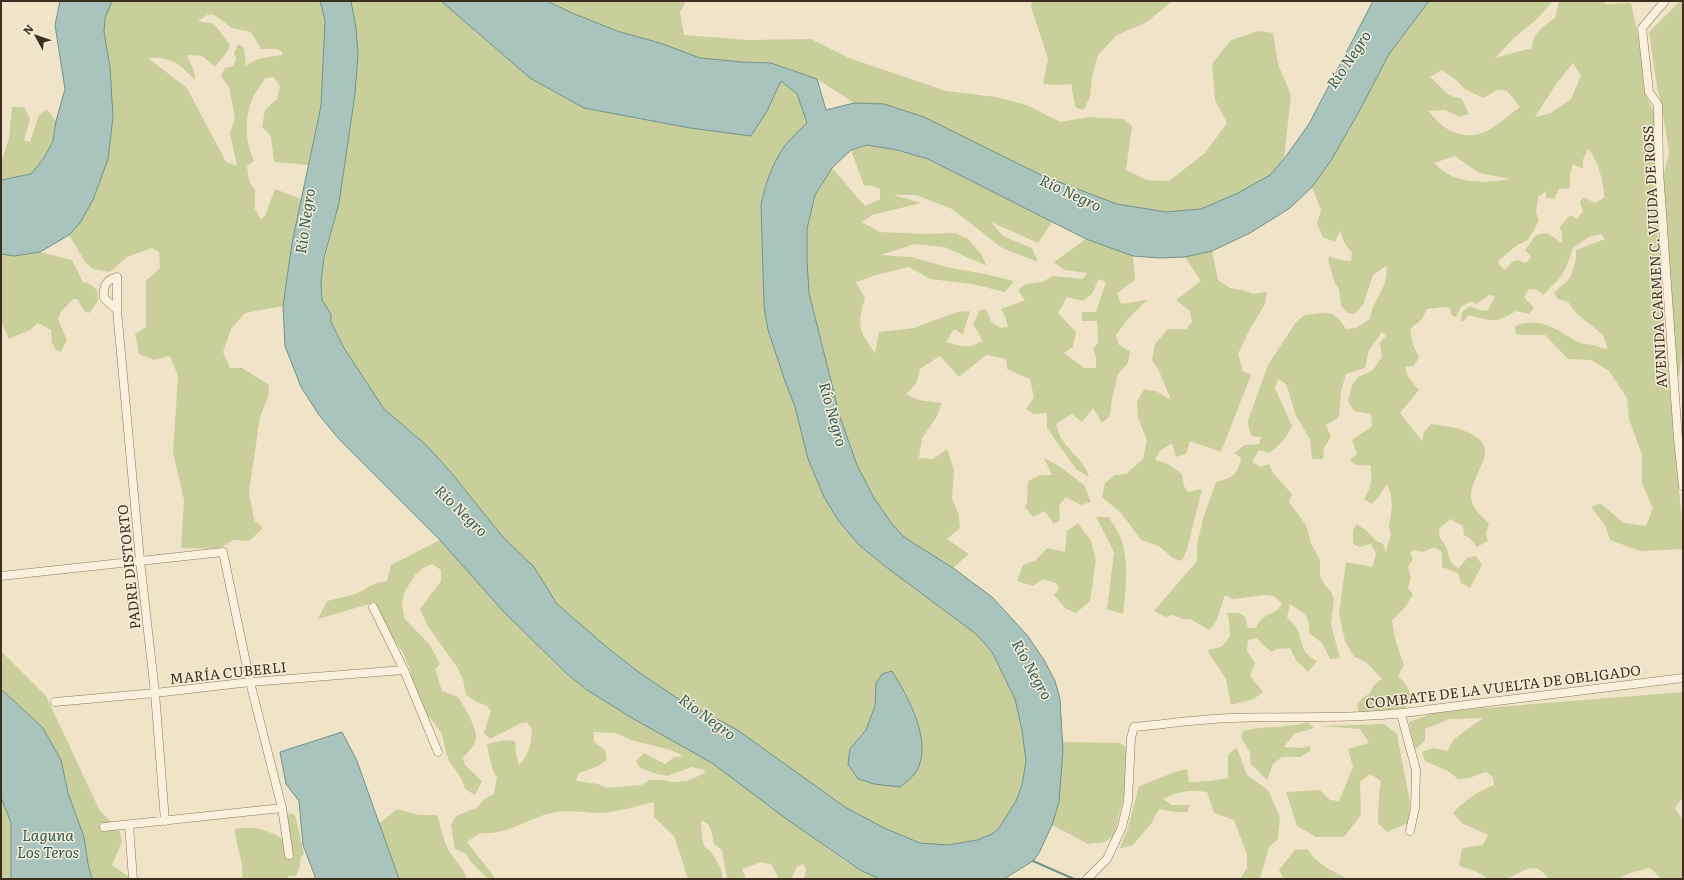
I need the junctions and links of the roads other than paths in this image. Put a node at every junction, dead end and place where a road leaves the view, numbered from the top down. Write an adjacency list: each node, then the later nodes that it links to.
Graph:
1 (1665, 1): 3 (street, AVENIDA CARMEN C. VIUDA DE ROSS)
2 (117, 310): 4 (street, PADRE DISTORTO)
3 (1683, 486)
4 (140, 560): 5 (street); 9 (street); 10 (street, PADRE DISTORTO)
5 (1, 576)
6 (373, 607): 7 (street)
7 (404, 670): 9 (street, MARÍA CUBERLI); 13 (street)
8 (1683, 678): 12 (street, COMBATE DE LA VUELTA DE OBLIGADO)
9 (250, 682): 10 (street, MARÍA CUBERLI); 14 (street)
10 (155, 693): 11 (street, MARÍA CUBERLI); 15 (street, PADRE DISTORTO)
11 (55, 702)
12 (1401, 714): 18 (street); 21 (street, COMBATE DE LA VUELTA DE OBLIGADO)
13 (438, 752)
14 (282, 808): 15 (street); 19 (street)
15 (165, 821): 16 (street)
16 (129, 825): 17 (street); 20 (street)
17 (104, 827)
18 (1410, 831)
19 (289, 855)
20 (133, 879)
21 (1087, 879)

